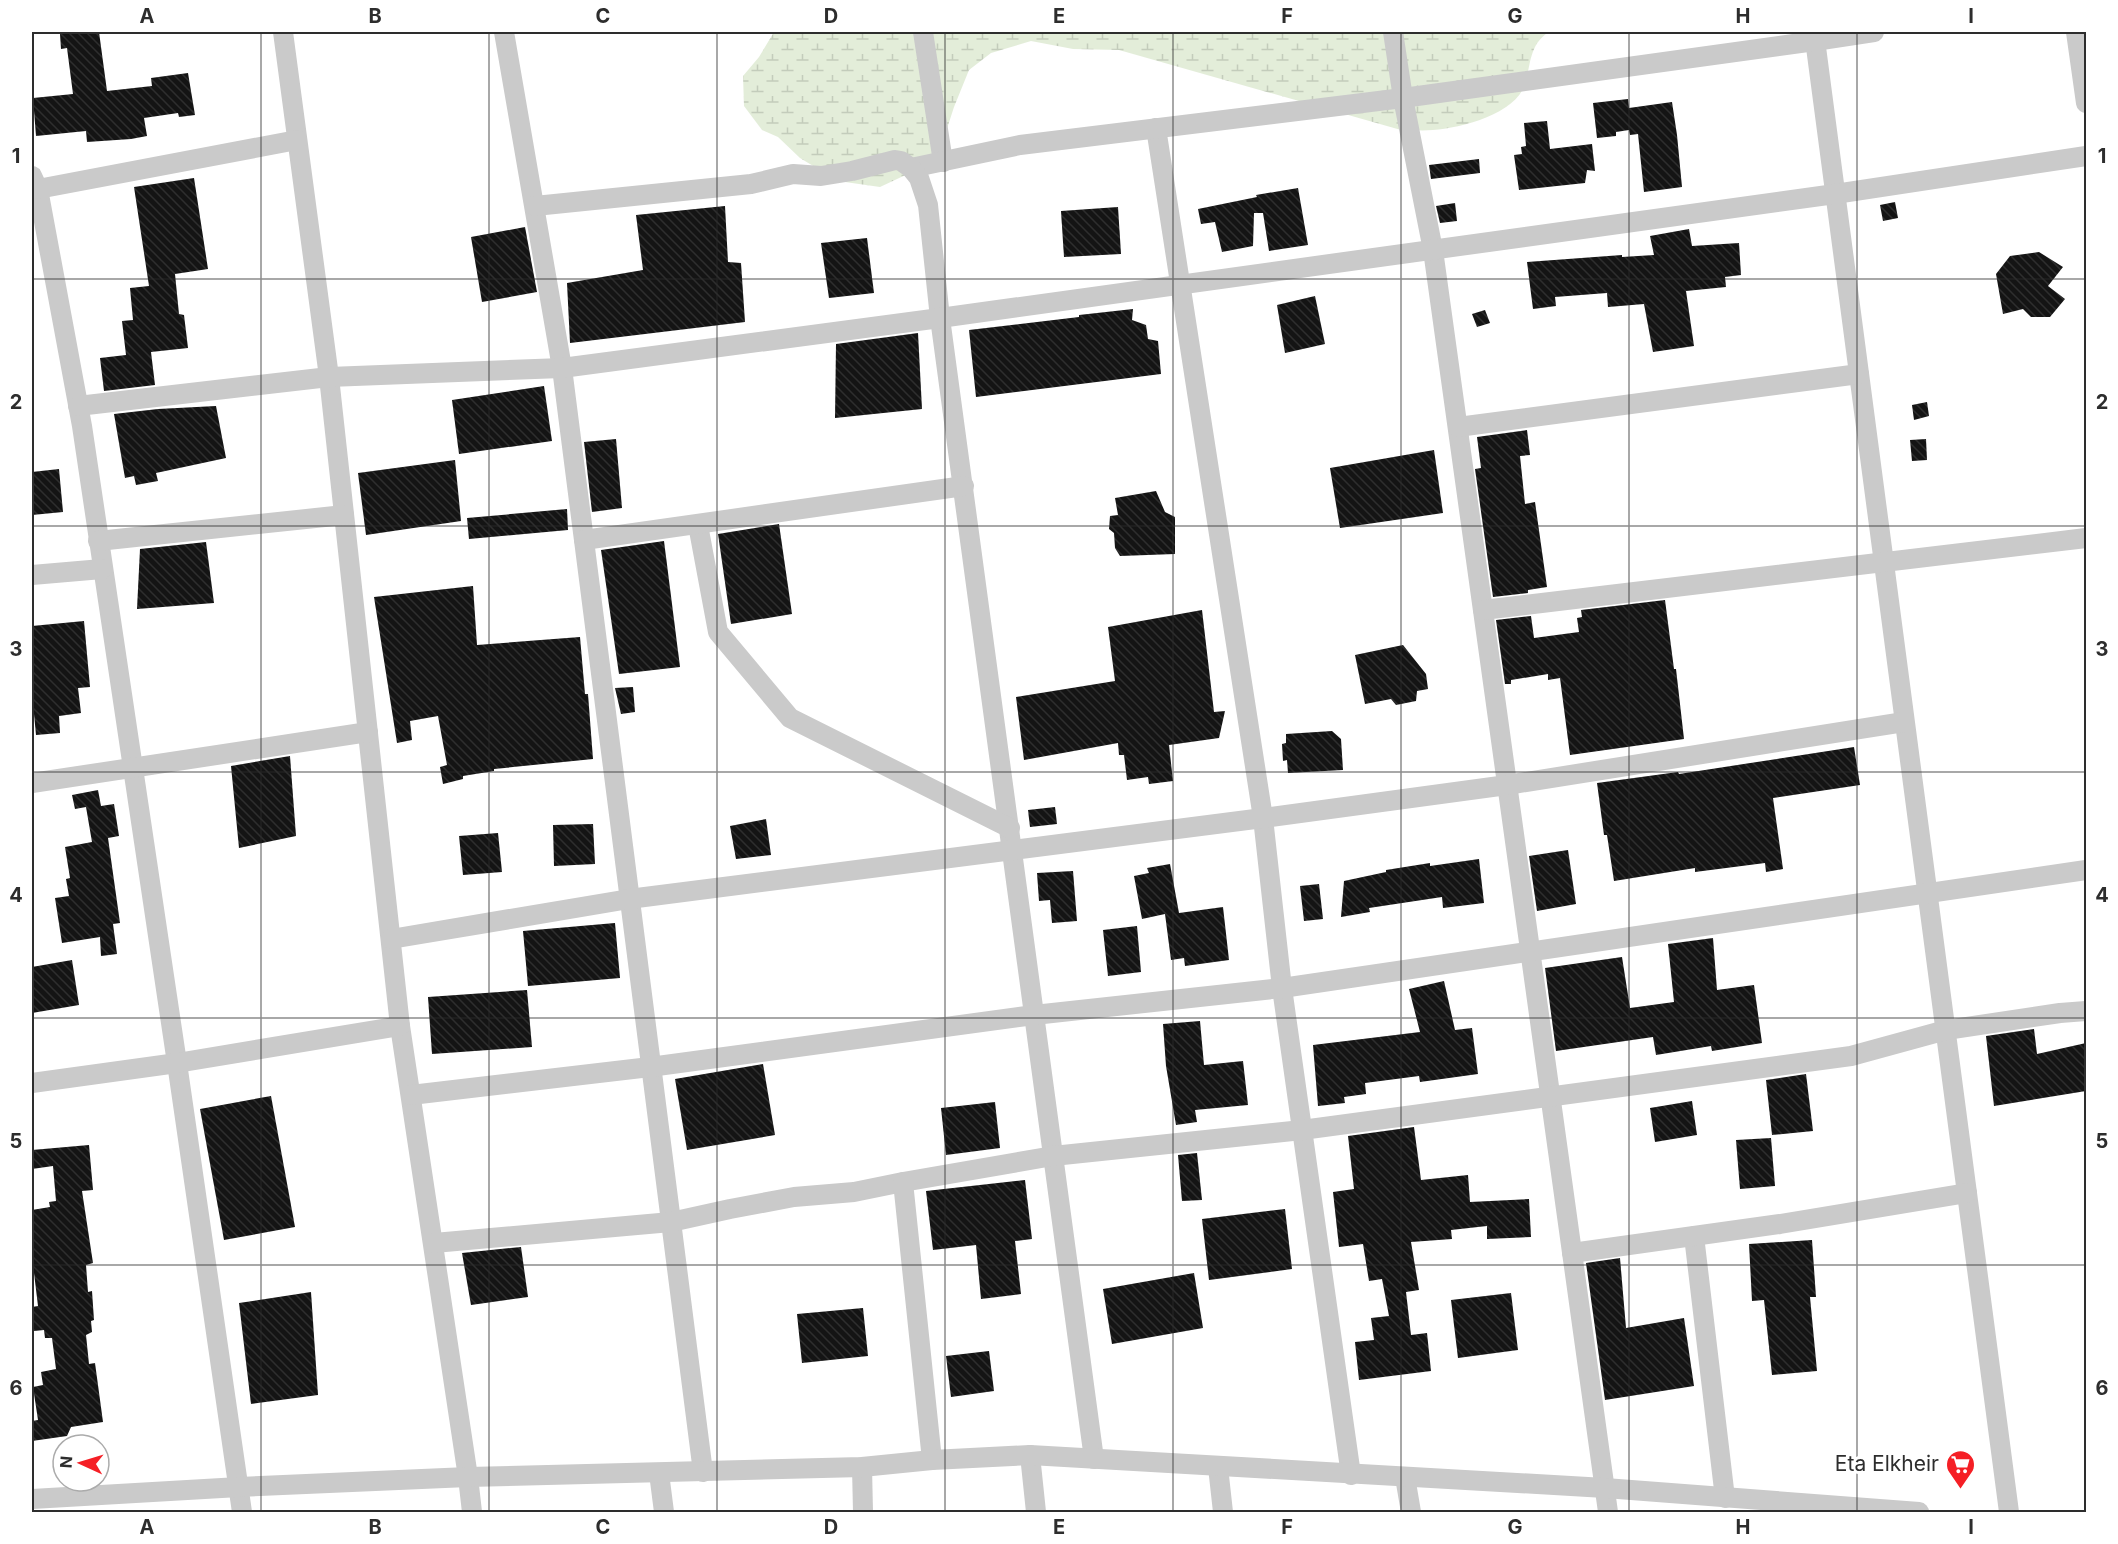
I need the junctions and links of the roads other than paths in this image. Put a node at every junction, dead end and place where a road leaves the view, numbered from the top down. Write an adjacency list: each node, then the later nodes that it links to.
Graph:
1 (283, 32): 11 (street)
2 (504, 32): 17 (street)
3 (923, 32): 13 (street)
4 (1393, 32): 8 (street)
5 (1874, 32): 7 (street)
6 (2076, 32): 9 (street)
7 (1814, 36): 8 (street); 16 (street)
8 (1403, 98): 10 (street); 18 (street)
9 (2086, 103)
10 (1156, 128): 13 (street); 19 (street)
11 (297, 140): 15 (street); 23 (street)
12 (2086, 156): 16 (street)
13 (944, 162): 14 (street)
14 (911, 168): 17 (street); 20 (street)
15 (35, 183): 24 (street)
16 (1835, 194): 18 (street); 22 (street)
17 (535, 206): 21 (street)
18 (1433, 250): 19 (street); 25 (street)
19 (1181, 285): 20 (street); 41 (street)
20 (940, 318): 21 (street); 26 (street)
21 (562, 368): 23 (street); 30 (street)
22 (1859, 374): 25 (street); 32 (street)
23 (329, 377): 24 (street); 27 (street)
24 (78, 406): 31 (street)
25 (1458, 427): 35 (street)
26 (964, 486): 28 (street); 42 (street)
27 (344, 516): 31 (street); 37 (street)
28 (698, 525): 30 (street); 42 (street)
29 (2086, 538): 32 (street)
30 (584, 540): 46 (street)
31 (99, 541): 33 (street)
32 (1883, 561): 35 (street); 36 (street)
33 (102, 568): 34 (street); 38 (street)
34 (32, 575)
35 (1483, 610): 40 (street)
36 (1904, 722): 40 (street); 45 (street)
37 (368, 732): 38 (street); 47 (street)
38 (133, 767): 39 (street); 54 (street)
39 (32, 783)
40 (1507, 785): 41 (street); 48 (street)
41 (1263, 818): 43 (street); 49 (street)
42 (1010, 828): 43 (street)
43 (1012, 850): 46 (street); 51 (street)
44 (2086, 870): 45 (street)
45 (1928, 893): 48 (street); 53 (street)
46 (629, 899): 47 (street); 55 (street)
47 (391, 939): 52 (street)
48 (1530, 951): 49 (street); 58 (street)
49 (1282, 988): 51 (street); 59 (street)
50 (2086, 1011): 53 (street)
51 (1034, 1015): 55 (street); 60 (street)
52 (400, 1026): 54 (street); 57 (street)
53 (1946, 1030): 58 (street); 62 (street)
54 (177, 1063): 56 (street); 77 (street)
55 (650, 1067): 57 (street); 63 (street)
56 (32, 1083)
57 (411, 1095): 65 (street)
58 (1550, 1095): 59 (street); 66 (street)
59 (1302, 1130): 60 (street); 74 (street)
60 (1053, 1156): 61 (street); 68 (street)
61 (903, 1182): 63 (street); 69 (street)
62 (1967, 1193): 64 (street); 91 (street)
63 (671, 1222): 65 (street); 72 (street)
64 (1694, 1236): 66 (street); 79 (street)
65 (434, 1244): 75 (street)
66 (1572, 1253): 78 (street)
67 (1030, 1455): 68 (street); 69 (street); 86 (street)
68 (1094, 1459): 71 (street)
69 (932, 1460): 70 (street)
70 (862, 1467): 72 (street); 85 (street)
71 (1218, 1467): 74 (street); 87 (street)
72 (703, 1472): 73 (street)
73 (659, 1473): 75 (street); 84 (street)
74 (1351, 1475): 76 (street)
75 (468, 1478): 77 (street); 83 (street)
76 (1406, 1478): 78 (street); 88 (street)
77 (239, 1487): 80 (street); 82 (street)
78 (1605, 1488): 79 (street); 89 (street)
79 (1725, 1498): 81 (street)
80 (32, 1499)
81 (1789, 1508): 90 (street)
82 (242, 1512)
83 (472, 1512)
84 (664, 1512)
85 (863, 1512)
86 (1036, 1512)
87 (1223, 1512)
88 (1411, 1512)
89 (1608, 1512)
90 (1907, 1512)
91 (2010, 1512)

